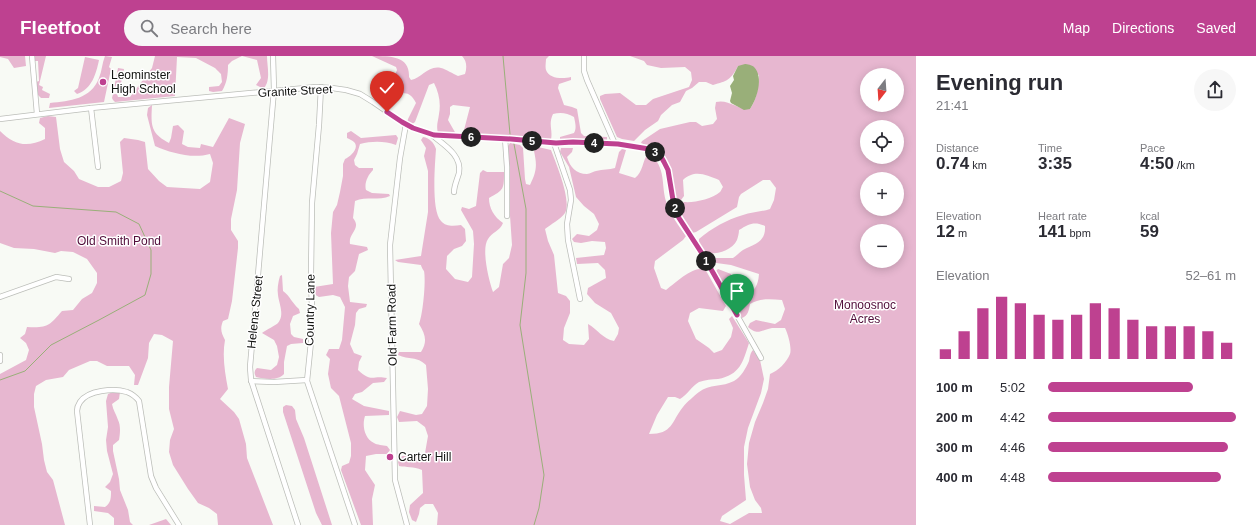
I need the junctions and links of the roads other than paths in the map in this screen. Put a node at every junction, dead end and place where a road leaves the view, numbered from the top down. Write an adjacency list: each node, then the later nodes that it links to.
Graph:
1 (32, 56): 7 (street)
2 (273, 56): 5 (street, Helena Street)
3 (584, 56): 13 (street)
4 (321, 87): 5 (street, Granite Street); 9 (street, Granite Street); 23 (street, Country Lane)
5 (274, 91): 6 (street, Granite Street); 24 (street, Helena Street)
6 (91, 108): 7 (street, Granite Street); 14 (street)
7 (37, 114): 8 (street, Granite Street)
8 (0, 119)
9 (406, 124): 10 (street, Granite Street); 29 (street, Old Farm Road)
10 (431, 134): 11 (street, Granite Street); 15 (street)
11 (505, 138): 12 (street, Granite Street); 16 (street)
12 (554, 143): 13 (street, Granite Street); 19 (street)
13 (615, 144): 21 (street, Granite Street)
14 (98, 167)
15 (454, 192)
16 (507, 216)
17 (69, 279): 18 (street)
18 (0, 297)
19 (580, 299)
20 (0, 355): 22 (street)
21 (761, 358)
22 (0, 361)
23 (307, 380): 24 (street); 28 (street, Country Lane)
24 (251, 381): 27 (street, Helena Street)
25 (90, 525): 26 (street)
26 (179, 525)
27 (298, 525)
28 (355, 525)
29 (407, 525)

